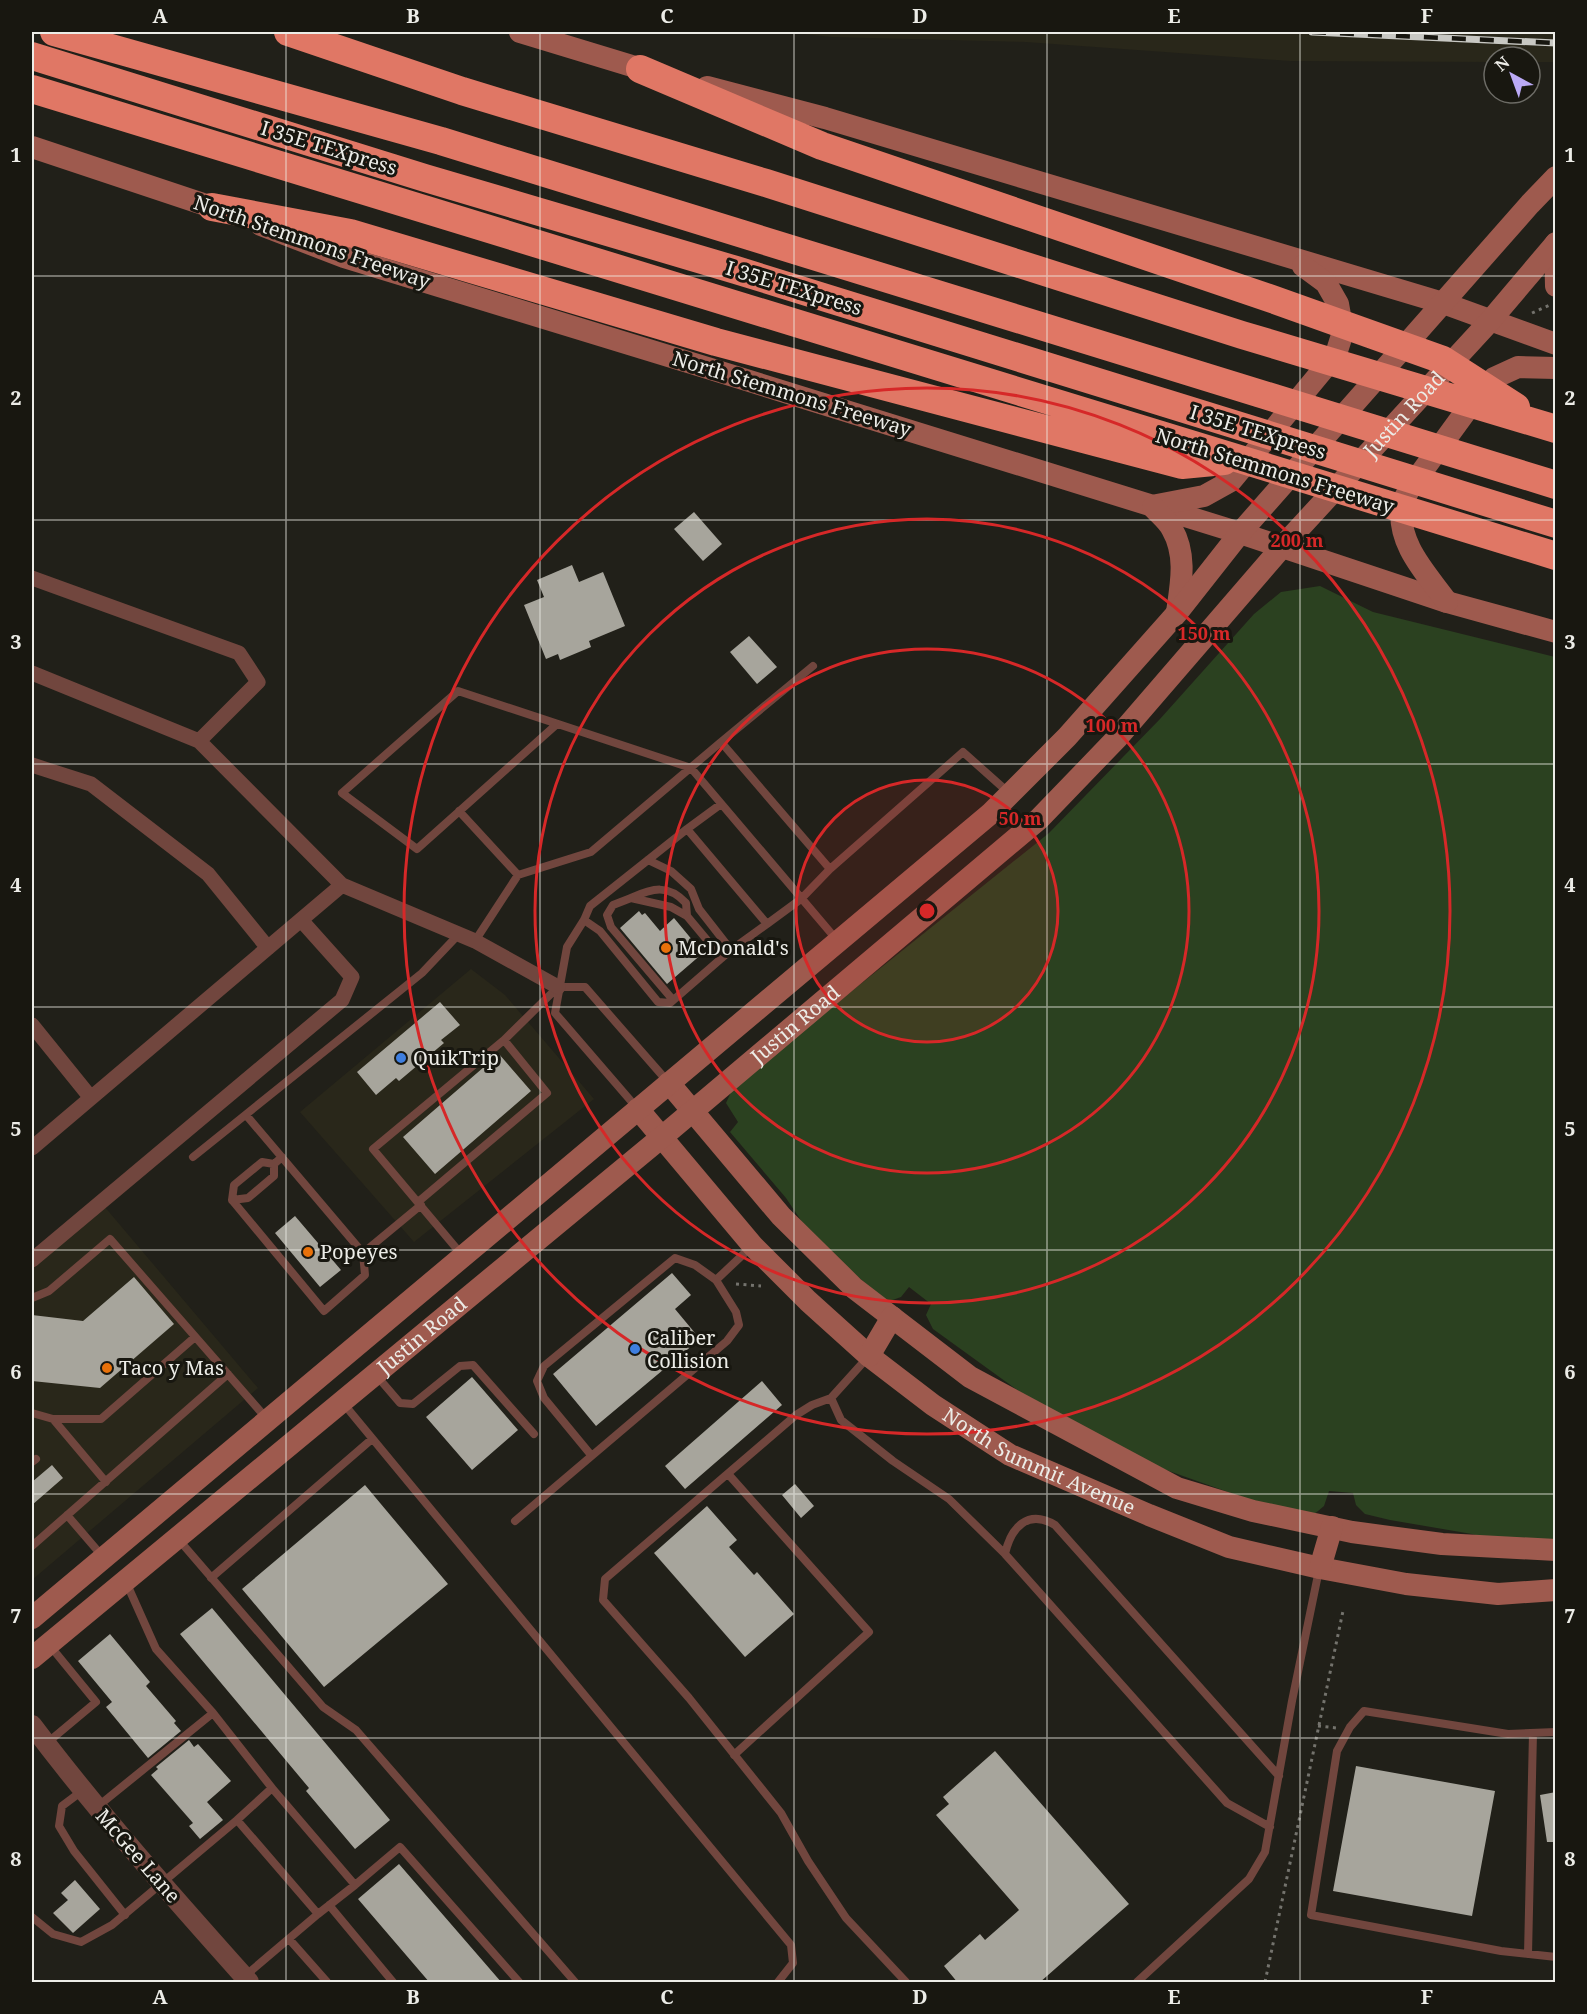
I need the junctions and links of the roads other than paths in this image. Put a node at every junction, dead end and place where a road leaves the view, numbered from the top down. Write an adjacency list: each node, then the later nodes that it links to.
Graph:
1 (54, 32): 19 (highway)
2 (288, 32): 17 (highway)
3 (520, 32): 5 (main road)
4 (32, 56): 21 (highway, I 35E TEXpress)
5 (640, 69): 11 (main road); 17 (highway)
6 (32, 89): 18 (highway, North Stemmons Freeway)
7 (32, 147): 9 (main road, North Stemmons Freeway)
8 (1556, 177): 13 (main road, Justin Road)
9 (212, 207): 18 (highway); 20 (main road, North Stemmons Freeway)
10 (1555, 243): 12 (main road); 14 (main road, Justin Road)
11 (1294, 259): 13 (main road); 20 (main road)
12 (1554, 295)
13 (1443, 303): 14 (main road); 22 (main road, Justin Road)
14 (1490, 321): 15 (main road); 23 (main road, Justin Road)
15 (1556, 344)
16 (1556, 368): 26 (main road)
17 (1551, 427)
18 (1242, 460): 24 (highway, North Stemmons Freeway)
19 (1556, 485)
20 (1152, 506): 22 (main road, North Stemmons Freeway); 27 (main road)
21 (1556, 524)
22 (1240, 533): 23 (main road, North Stemmons Freeway); 27 (main road, Justin Road)
23 (1282, 547): 26 (main road, North Stemmons Freeway); 63 (main road, Justin Road)
24 (1556, 556)
25 (32, 578): 32 (street)
26 (1447, 602): 28 (main road, North Stemmons Freeway)
27 (1177, 613): 36 (main road, Justin Road)
28 (1556, 632)
29 (813, 666): 33 (lane)
30 (32, 673): 32 (street)
31 (557, 724): 35 (lane); 38 (lane); 38 (lane)
32 (199, 741): 43 (street)
33 (721, 742): 35 (lane); 41 (lane)
34 (32, 765): 53 (street)
35 (691, 768): 37 (lane); 42 (lane)
36 (1010, 795): 41 (lane); 52 (main road, Justin Road)
37 (721, 804): 39 (lane); 45 (lane)
38 (459, 811): 42 (lane)
39 (687, 829): 40 (lane); 49 (lane)
40 (648, 860): 48 (lane); 54 (lane)
41 (830, 869): 45 (lane)
42 (518, 874): 51 (lane)
43 (342, 885): 47 (street); 50 (street)
44 (631, 898): 46 (lane); 46 (lane); 57 (lane)
45 (801, 899): 49 (lane); 52 (lane)
46 (687, 916): 55 (lane)
47 (301, 920): 53 (street); 75 (street)
48 (584, 920): 56 (lane); 57 (lane)
49 (768, 924): 54 (lane)
50 (459, 934): 51 (street); 64 (lane)
51 (475, 941): 56 (street)
52 (839, 942): 60 (main road, Justin Road)
53 (268, 948): 61 (street)
54 (731, 950): 55 (lane)
55 (722, 958): 57 (lane)
56 (558, 987): 59 (lane); 60 (lane); 62 (lane)
57 (673, 999)
58 (32, 1024): 61 (street)
59 (504, 1040): 71 (lane); 71 (lane)
60 (669, 1083): 62 (main road, Justin Road); 63 (main road, North Summit Avenue)
61 (91, 1098): 66 (street)
62 (638, 1109): 65 (main road, North Summit Avenue); 74 (main road, Justin Road)
63 (693, 1110): 65 (main road, Justin Road); 78 (main road, North Summit Avenue)
64 (246, 1115): 67 (lane); 68 (lane)
65 (662, 1137): 72 (main road, North Summit Avenue); 82 (main road, Justin Road)
66 (32, 1148)
67 (193, 1157)
68 (282, 1157): 69 (lane); 73 (lane)
69 (274, 1164): 70 (lane); 70 (lane)
70 (232, 1200): 73 (lane)
71 (420, 1204): 73 (lane); 74 (lane)
72 (753, 1246): 76 (lane); 80 (main road, North Summit Avenue)
73 (363, 1253)
74 (463, 1256): 87 (main road, Justin Road)
75 (32, 1260)
76 (716, 1280): 90 (lane); 90 (lane)
77 (32, 1298): 79 (lane)
78 (892, 1317): 80 (main road); 95 (main road, North Summit Avenue)
79 (195, 1337): 81 (lane); 86 (lane)
80 (868, 1356): 83 (lane); 101 (main road, North Summit Avenue)
81 (228, 1374): 87 (lane); 92 (lane)
82 (375, 1374): 84 (main road, Justin Road); 88 (lane)
83 (831, 1398): 91 (lane); 99 (lane)
84 (342, 1402): 89 (lane); 96 (main road, Justin Road)
85 (32, 1413): 86 (lane)
86 (53, 1419): 92 (lane)
87 (267, 1420): 100 (main road, Justin Road)
88 (534, 1434)
89 (372, 1439): 102 (lane); 133 (lane)
90 (591, 1455): 94 (lane)
91 (729, 1475): 112 (lane); 112 (lane)
92 (106, 1482): 93 (lane)
93 (66, 1515): 97 (lane); 100 (lane)
94 (515, 1521)
95 (1332, 1527): 98 (main road, North Summit Avenue); 101 (main road)
96 (177, 1537): 102 (lane); 103 (main road, Justin Road)
97 (32, 1546)
98 (1556, 1550)
99 (1005, 1554): 113 (lane); 118 (lane)
100 (103, 1558): 105 (main road, Justin Road)
101 (1320, 1568): 104 (main road, North Summit Avenue); 113 (lane)
102 (211, 1578): 132 (lane)
103 (125, 1580): 106 (main road, Justin Road); 107 (lane)
104 (1556, 1590)
105 (32, 1618)
106 (40, 1651): 111 (lane)
107 (213, 1713): 114 (lane); 116 (lane)
108 (32, 1725): 111 (street, McGee Lane)
109 (1556, 1732): 110 (lane)
110 (1533, 1733): 126 (lane); 126 (lane)
111 (46, 1744): 115 (street, McGee Lane)
112 (734, 1755): 134 (lane)
113 (1279, 1776): 118 (lane)
114 (272, 1788): 117 (lane); 120 (lane)
115 (82, 1791): 116 (street, McGee Lane); 123 (lane)
116 (96, 1808): 119 (street, McGee Lane)
117 (237, 1820): 119 (lane); 122 (lane)
118 (1270, 1827): 135 (lane)
119 (162, 1885): 123 (lane); 128 (street, McGee Lane)
120 (355, 1885): 121 (lane); 131 (lane)
121 (329, 1905): 122 (lane); 130 (lane)
122 (318, 1914): 125 (lane)
123 (125, 1915): 124 (lane)
124 (32, 1917)
125 (289, 1939): 128 (lane); 129 (lane)
126 (1528, 1954): 127 (lane)
127 (1556, 1957)
128 (246, 1980)
129 (327, 1983)
130 (393, 1983)
131 (519, 1983)
132 (575, 1983)
133 (778, 1983)
134 (906, 1983)
135 (1137, 1983)

